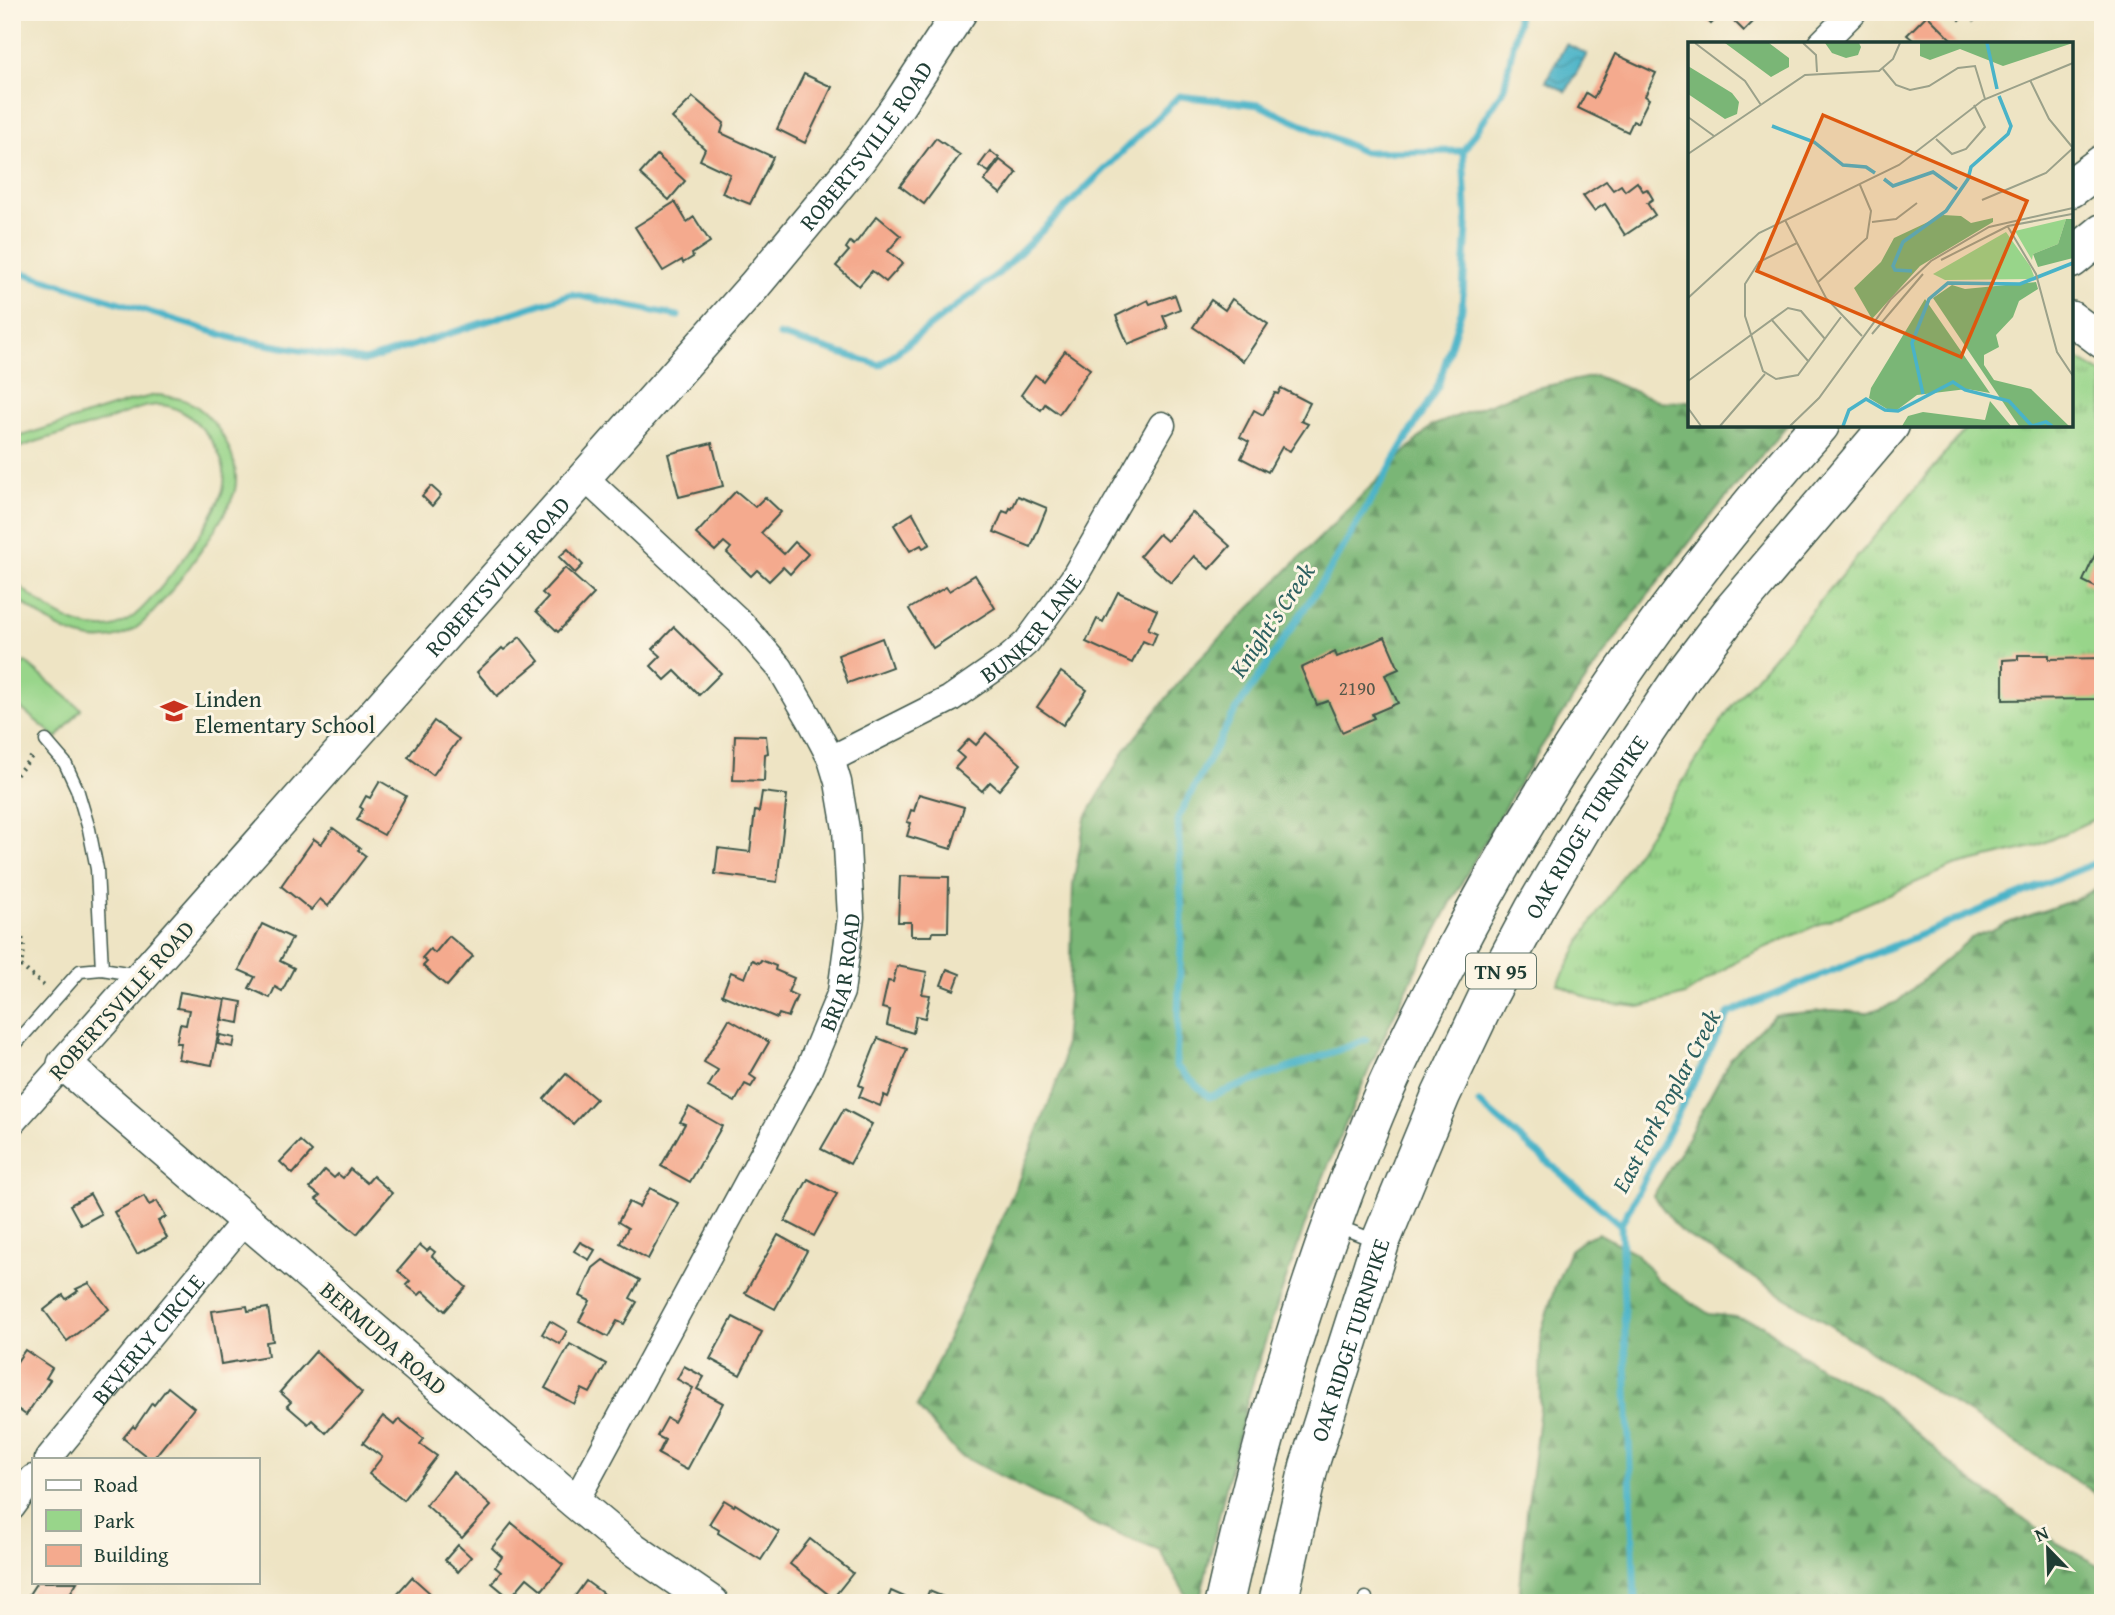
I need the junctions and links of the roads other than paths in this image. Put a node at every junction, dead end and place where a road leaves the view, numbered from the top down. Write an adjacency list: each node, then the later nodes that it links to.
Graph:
1 (960, 12): 13 (street, ROBERTSVILLE ROAD)
2 (1853, 12): 3 (street)
3 (1824, 42)
4 (2103, 164): 5 (highway)
5 (2073, 186)
6 (2103, 233): 7 (highway)
7 (2073, 257)
8 (2073, 320): 9 (street)
9 (2103, 342)
10 (1162, 425): 17 (street, BUNKER LANE)
11 (1818, 427): 14 (highway, TN 95)
12 (1888, 427): 15 (highway, OAK RIDGE TURNPIKE / TN 95)
13 (584, 477): 17 (street, BRIAR ROAD); 19 (street, ROBERTSVILLE ROAD)
14 (1641, 645): 15 (highway); 24 (highway, TN 95)
15 (1682, 677): 25 (highway, OAK RIDGE TURNPIKE / TN 95)
16 (46, 741): 18 (lane)
17 (831, 759): 28 (street, BRIAR ROAD)
18 (102, 969): 19 (lane); 20 (lane)
19 (143, 975): 21 (street, ROBERTSVILLE ROAD)
20 (12, 1048)
21 (64, 1065): 22 (street, ROBERTSVILLE ROAD); 23 (street, BERMUDA ROAD)
22 (12, 1122)
23 (246, 1219): 26 (street, BEVERLY CIRCLE); 28 (street, BERMUDA ROAD)
24 (1332, 1224): 25 (lane); 31 (highway, TN 95)
25 (1380, 1243): 32 (highway, OAK RIDGE TURNPIKE / TN 95)
26 (49, 1458)
27 (32, 1479): 29 (street)
28 (575, 1502): 30 (street, BERMUDA ROAD)
29 (12, 1507)
30 (712, 1603)
31 (1224, 1603)
32 (1278, 1603)

